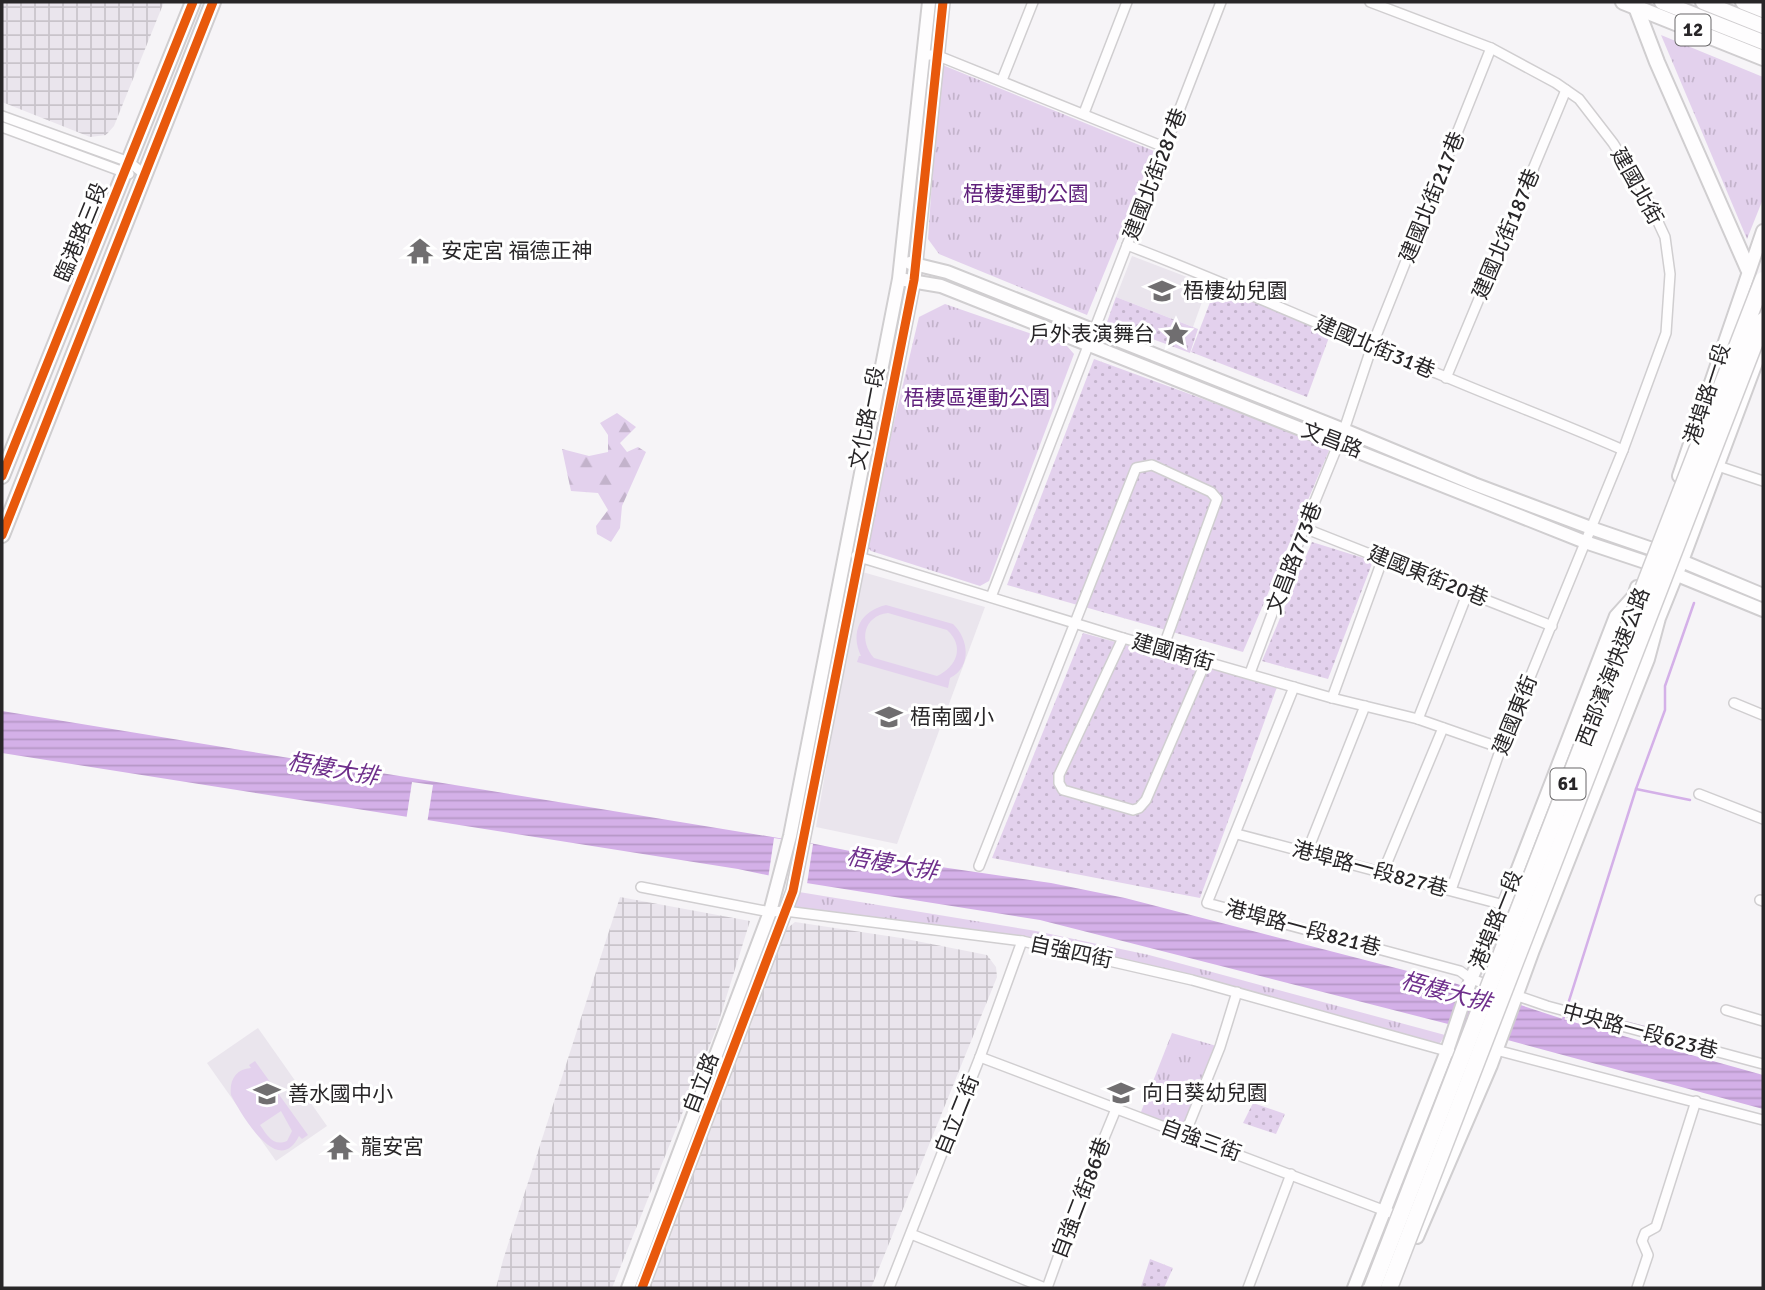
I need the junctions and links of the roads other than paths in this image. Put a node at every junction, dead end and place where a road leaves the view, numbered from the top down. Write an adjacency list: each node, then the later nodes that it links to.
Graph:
1 (193, 2): 25 (main road, 臨港路三段)
2 (213, 2): 26 (main road, 臨港路三段)
3 (929, 2): 17 (street, 文化路一段)
4 (943, 2): 17 (street, 文化路一段)
5 (1033, 2): 19 (street)
6 (1127, 2): 21 (street)
7 (1221, 2): 24 (street, 建國北街287巷)
8 (1370, 2): 16 (street, 建國北街)
9 (1662, 2): 15 (main road, 12)
10 (1703, 2): 14 (main road, 12)
11 (1743, 2): 13 (main road)
12 (1632, 4): 18 (main road, 12); 31 (main road)
13 (1763, 10)
14 (1763, 26)
15 (1763, 42)
16 (1491, 48): 20 (street, 建國北街); 39 (street, 建國北街217巷)
17 (929, 55): 19 (street); 29 (street, 文化路一段); 30 (street, 文化路一段)
18 (1763, 58)
19 (1002, 80): 21 (street)
20 (1566, 90): 40 (street, 建國北街187巷); 43 (street, 建國北街)
21 (1084, 113): 24 (street)
22 (2, 116): 25 (street)
23 (2, 127): 25 (street)
24 (1164, 147): 28 (street, 建國北街287巷)
25 (126, 168): 26 (street); 45 (main road, 臨港路三段)
26 (144, 174): 49 (main road, 臨港路三段)
27 (1763, 231): 31 (street, 港埠路一段)
28 (1127, 245): 36 (street, 建國北街287巷); 39 (street, 建國北街31巷)
29 (901, 262): 30 (street, 文昌路); 32 (street, 文化路一段)
30 (916, 264): 33 (street, 文化路一段); 36 (street, 文昌路)
31 (1748, 270): 51 (street, 港埠路一段)
32 (899, 279): 33 (street, 文昌路); 52 (street, 文化路一段)
33 (914, 280): 38 (street, 文昌路); 53 (street, 文化路一段)
34 (1763, 280): 110 (highway, 西部濱海快速公路 / 61, bridge)
35 (1763, 321): 110 (highway, 西部濱海快速公路 / 61, bridge)
36 (1095, 332): 38 (street, 建國北街287巷); 41 (street, 文昌路)
37 (1763, 344): 44 (street, 港埠路一段)
38 (1088, 345): 42 (street, 文昌路); 61 (street, 建國北街287巷)
39 (1372, 346): 40 (street, 建國北街31巷); 41 (street, 建國北街217巷)
40 (1446, 378): 43 (street, 建國北街31巷)
41 (1344, 430): 42 (street, 文昌路773巷); 48 (street, 文昌路)
42 (1338, 443): 47 (street, 文昌路773巷); 50 (street, 文昌路)
43 (1623, 450): 48 (street, 建國北街)
44 (1718, 466): 46 (street); 55 (street, 港埠路一段)
45 (2, 476)
46 (1763, 481)
47 (1304, 528): 54 (street, 建國東街20巷); 69 (street, 文昌路773巷)
48 (1591, 528): 50 (street, 建國北街); 51 (street, 文昌路)
49 (2, 535)
50 (1585, 542): 56 (street, 文昌路); 65 (street, 建國東街)
51 (1655, 550): 55 (street, 文昌路); 56 (street, 港埠路一段)
52 (845, 554): 53 (street, 建國南街); 86 (street, 文化路一段)
53 (859, 557): 61 (street, 建國南街); 88 (street, 文化路一段)
54 (1383, 558): 58 (street, 建國東街20巷); 72 (street)
55 (1682, 561): 57 (street, 港埠路一段); 59 (street, 文昌路)
56 (1648, 563): 57 (street, 文昌路); 60 (street, 港埠路一段)
57 (1676, 574): 62 (street, 文昌路); 63 (street, 港埠路一段)
58 (1468, 592): 65 (street, 建國東街20巷); 76 (street)
59 (1763, 595)
60 (1633, 596): 70 (street, 港埠路一段); 89 (street, 港埠路一段); 110 (highway, bridge)
61 (991, 597): 64 (street, 建國南街)
62 (1763, 610)
63 (1659, 618): 70 (street, 港埠路一段); 96 (street, 港埠路一段); 110 (highway, bridge)
64 (1076, 622): 66 (street, 建國南街); 67 (street); 83 (street)
65 (1552, 626): 78 (street, 建國東街)
66 (1123, 638): 67 (street, 建國南街); 68 (street)
67 (1163, 648): 68 (street, 建國南街)
68 (1206, 661): 69 (street, 建國南街)
69 (1250, 673): 71 (street, 建國南街)
70 (1616, 684): 94 (street, 港埠路一段)
71 (1294, 687): 72 (street, 建國南街); 81 (street)
72 (1332, 698): 74 (street, 建國南街)
73 (1734, 703): 75 (street)
74 (1365, 706): 76 (street, 建國南街); 82 (street)
75 (1763, 715)
76 (1418, 719): 77 (street, 建國南街)
77 (1443, 728): 78 (street, 建國南街); 84 (street)
78 (1501, 748): 87 (street, 建國東街)
79 (1699, 794): 80 (street)
80 (1763, 819)
81 (1237, 834): 82 (street, 港埠路一段827巷); 93 (street, 港埠路一段821巷)
82 (1307, 852): 84 (street, 港埠路一段827巷)
83 (979, 866)
84 (1383, 872): 87 (street, 港埠路一段827巷)
85 (641, 887): 91 (street, 自強四街)
86 (778, 887): 91 (street, 自立路)
87 (1451, 890): 89 (street, 港埠路一段827巷)
88 (793, 891): 90 (street, 自立路)
89 (1504, 905): 93 (street, 港埠路一段)
90 (785, 911): 91 (street, 自強四街); 92 (street, 自強四街); 116 (street, 自立路)
91 (770, 912): 115 (street, 自立路)
92 (1022, 941): 95 (street, 自強四街); 101 (street, 自立二街)
93 (1471, 979): 94 (street, 港埠路一段821巷); 100 (street, 港埠路一段)
94 (1498, 988): 96 (street, 港埠路一段821巷); 102 (street, 港埠路一段)
95 (1237, 992): 100 (street, 自強四街); 108 (street)
96 (1517, 996): 99 (street, 港埠路一段); 103 (street, 中央路一段623巷)
97 (1726, 1010): 98 (street)
98 (1763, 1021)
99 (1496, 1050): 104 (street, 港埠路一段); 105 (street)
100 (1447, 1051): 102 (street, 自強四街); 111 (street, 港埠路一段)
101 (980, 1057): 106 (street, 自強三街); 114 (street, 自立二街)
102 (1471, 1059): 104 (street, 自強四街); 112 (street, 港埠路一段)
103 (1763, 1064)
104 (1490, 1065): 113 (street, 港埠路一段)
105 (1696, 1101): 107 (street); 125 (street)
106 (1116, 1109): 108 (street, 自強三街); 118 (street, 自強二街86巷)
107 (1763, 1120)
108 (1185, 1134): 109 (street, 自強三街)
109 (1291, 1174): 111 (street, 自強三街); 119 (street)
110 (1415, 1200): 121 (highway, 西部濱海快速公路 / 61, bridge); 123 (highway, 西部濱海快速公路 / 61, bridge)
111 (1384, 1210): 112 (street, 自強三街); 120 (street, 港埠路一段)
112 (1408, 1219): 113 (street, 自強三街); 122 (street, 港埠路一段)
113 (1422, 1225): 124 (street, 港埠路一段)
114 (911, 1234): 117 (street, 自立二街); 118 (street)
115 (628, 1288)
116 (642, 1288)
117 (889, 1288)
118 (1046, 1288)
119 (1248, 1288)
120 (1354, 1288)
121 (1372, 1288)
122 (1380, 1288)
123 (1389, 1288)
124 (1397, 1288)
125 (1637, 1288)

